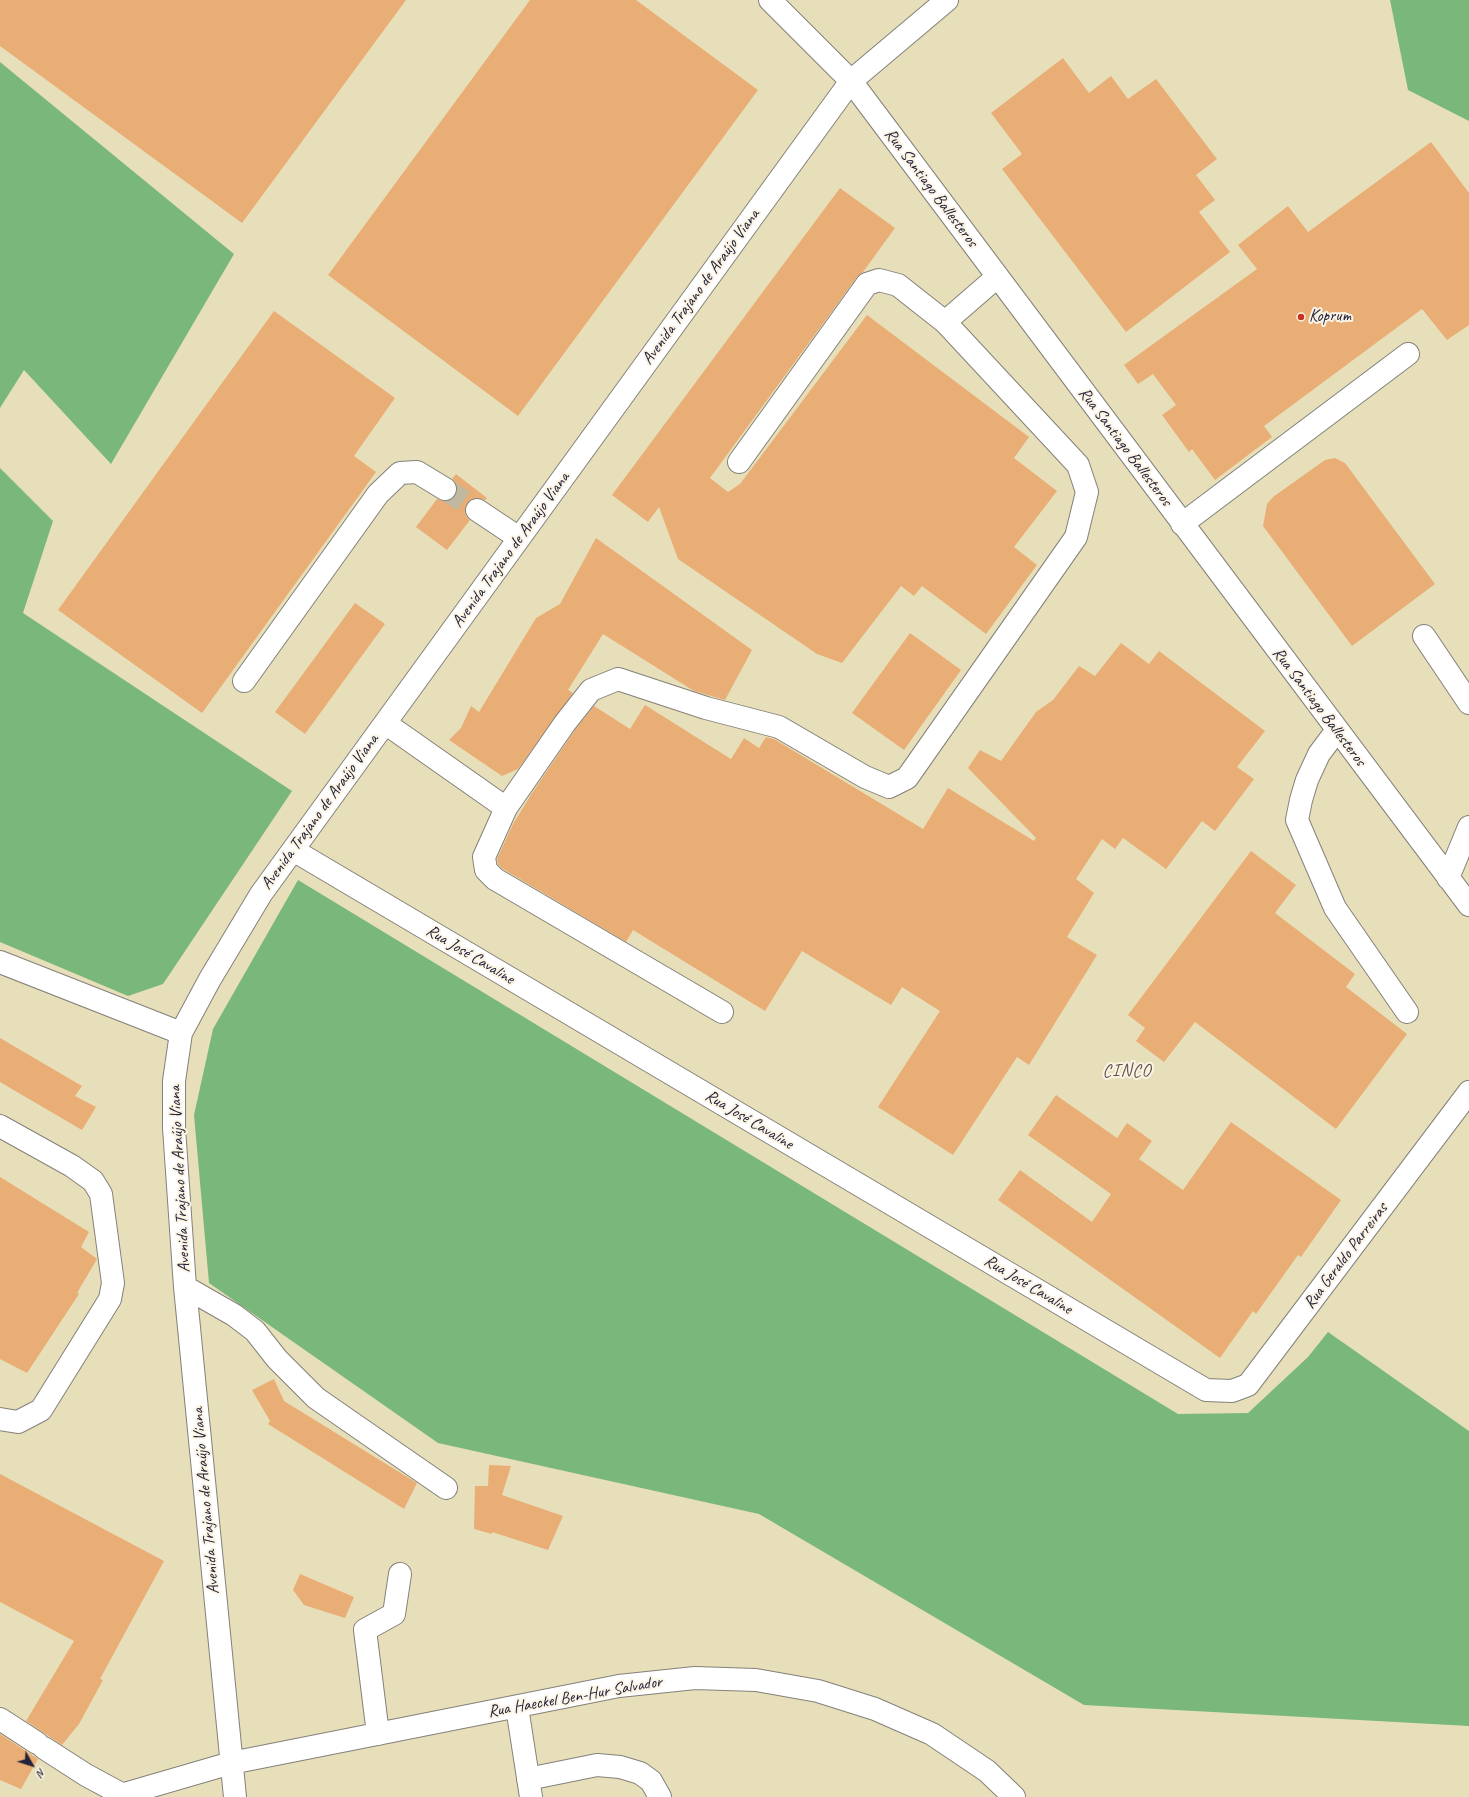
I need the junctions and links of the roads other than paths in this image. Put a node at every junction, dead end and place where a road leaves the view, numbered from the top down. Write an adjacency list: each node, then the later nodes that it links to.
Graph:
1 (770, 0): 3 (street, Rua Santiago Ballesteros)
2 (947, 0): 3 (street, Avenida Trajano de Araújo Viana)
3 (851, 81): 4 (street, Rua Santiago Ballesteros); 11 (street, Avenida Trajano de Araújo Viana)
4 (997, 277): 5 (street); 10 (street, Rua Santiago Ballesteros)
5 (945, 322): 7 (street); 17 (street)
6 (1408, 354): 10 (street)
7 (739, 462)
8 (445, 489): 13 (street)
9 (477, 510): 11 (street)
10 (1182, 524): 16 (street, Rua Santiago Ballesteros)
11 (519, 538): 15 (street, Avenida Trajano de Araújo Viana)
12 (1424, 636): 14 (street)
13 (244, 681)
14 (1469, 703)
15 (385, 723): 17 (street); 19 (street, Avenida Trajano de Araújo Viana)
16 (1336, 730): 20 (street, Rua Santiago Ballesteros); 24 (street)
17 (506, 808): 23 (street)
18 (1469, 827): 20 (street)
19 (293, 850): 25 (street, Avenida Trajano de Araújo Viana); 29 (street, Rua José Cavaline)
20 (1448, 878): 21 (street, Rua Santiago Ballesteros)
21 (1469, 905)
22 (0, 962): 25 (street)
23 (722, 1012)
24 (1407, 1012)
25 (181, 1033): 28 (street, Avenida Trajano de Araújo Viana)
26 (1469, 1092): 29 (street, Rua Geraldo Parreiras)
27 (0, 1126): 30 (street)
28 (185, 1287): 31 (street); 36 (street, Avenida Trajano de Araújo Viana)
29 (1206, 1390)
30 (0, 1419)
31 (446, 1488)
32 (400, 1574): 35 (street)
33 (517, 1707): 35 (street, Rua Haeckel Ben-Hur Salvador); 37 (street); 41 (street, Rua Haeckel Ben-Hur Salvador)
34 (0, 1719): 38 (street)
35 (378, 1734): 36 (street, Rua Haeckel Ben-Hur Salvador)
36 (231, 1763): 38 (street); 39 (street, Avenida Trajano de Araújo Viana)
37 (529, 1788): 40 (street)
38 (119, 1796)
39 (235, 1797)
40 (660, 1797)
41 (1014, 1797)

